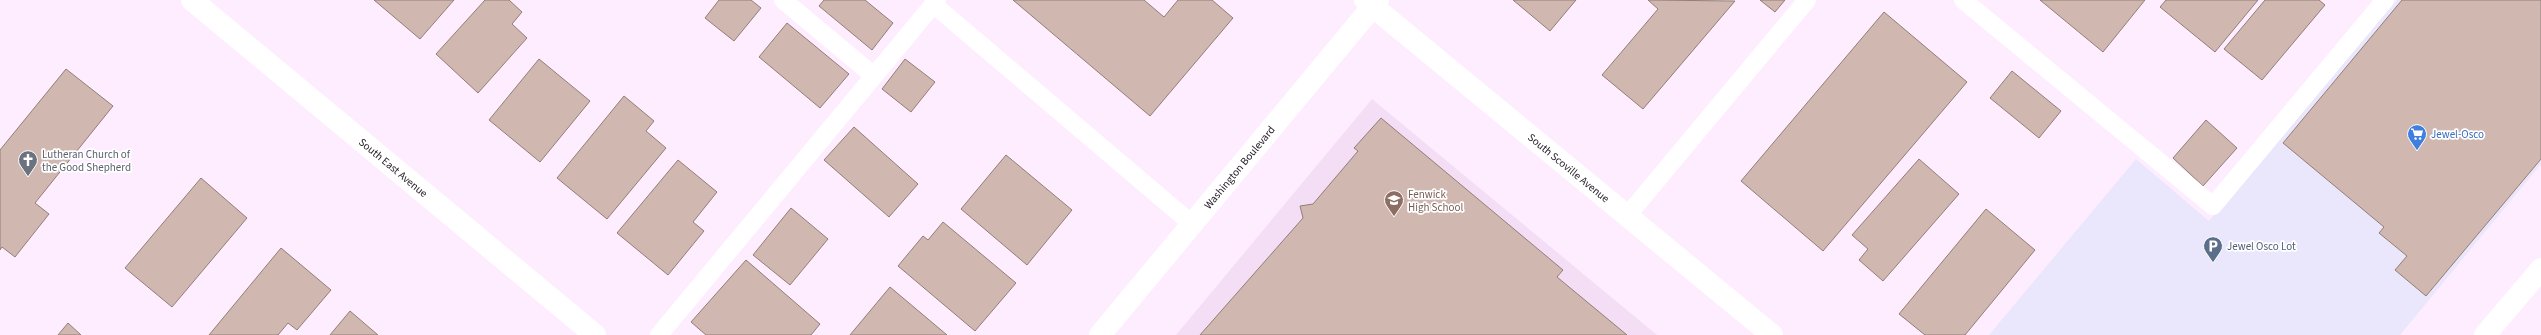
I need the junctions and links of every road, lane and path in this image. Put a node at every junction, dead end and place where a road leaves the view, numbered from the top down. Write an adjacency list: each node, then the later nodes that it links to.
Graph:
1 (192, 0): 12 (street, South East Avenue)
2 (783, 0): 8 (lane)
3 (1807, 0): 9 (lane)
4 (1963, 0): 5 (lane)
5 (2385, 0)
6 (935, 2): 8 (lane); 10 (lane)
7 (1372, 2): 9 (street, South Scoville Avenue); 10 (street, Washington Boulevard)
8 (874, 76): 13 (lane)
9 (1627, 216): 15 (street, South Scoville Avenue)
10 (1192, 224): 14 (street, Washington Boulevard)
11 (2541, 269): 16 (street)
12 (596, 335)
13 (659, 335)
14 (1100, 335)
15 (1772, 335)
16 (2486, 335)

